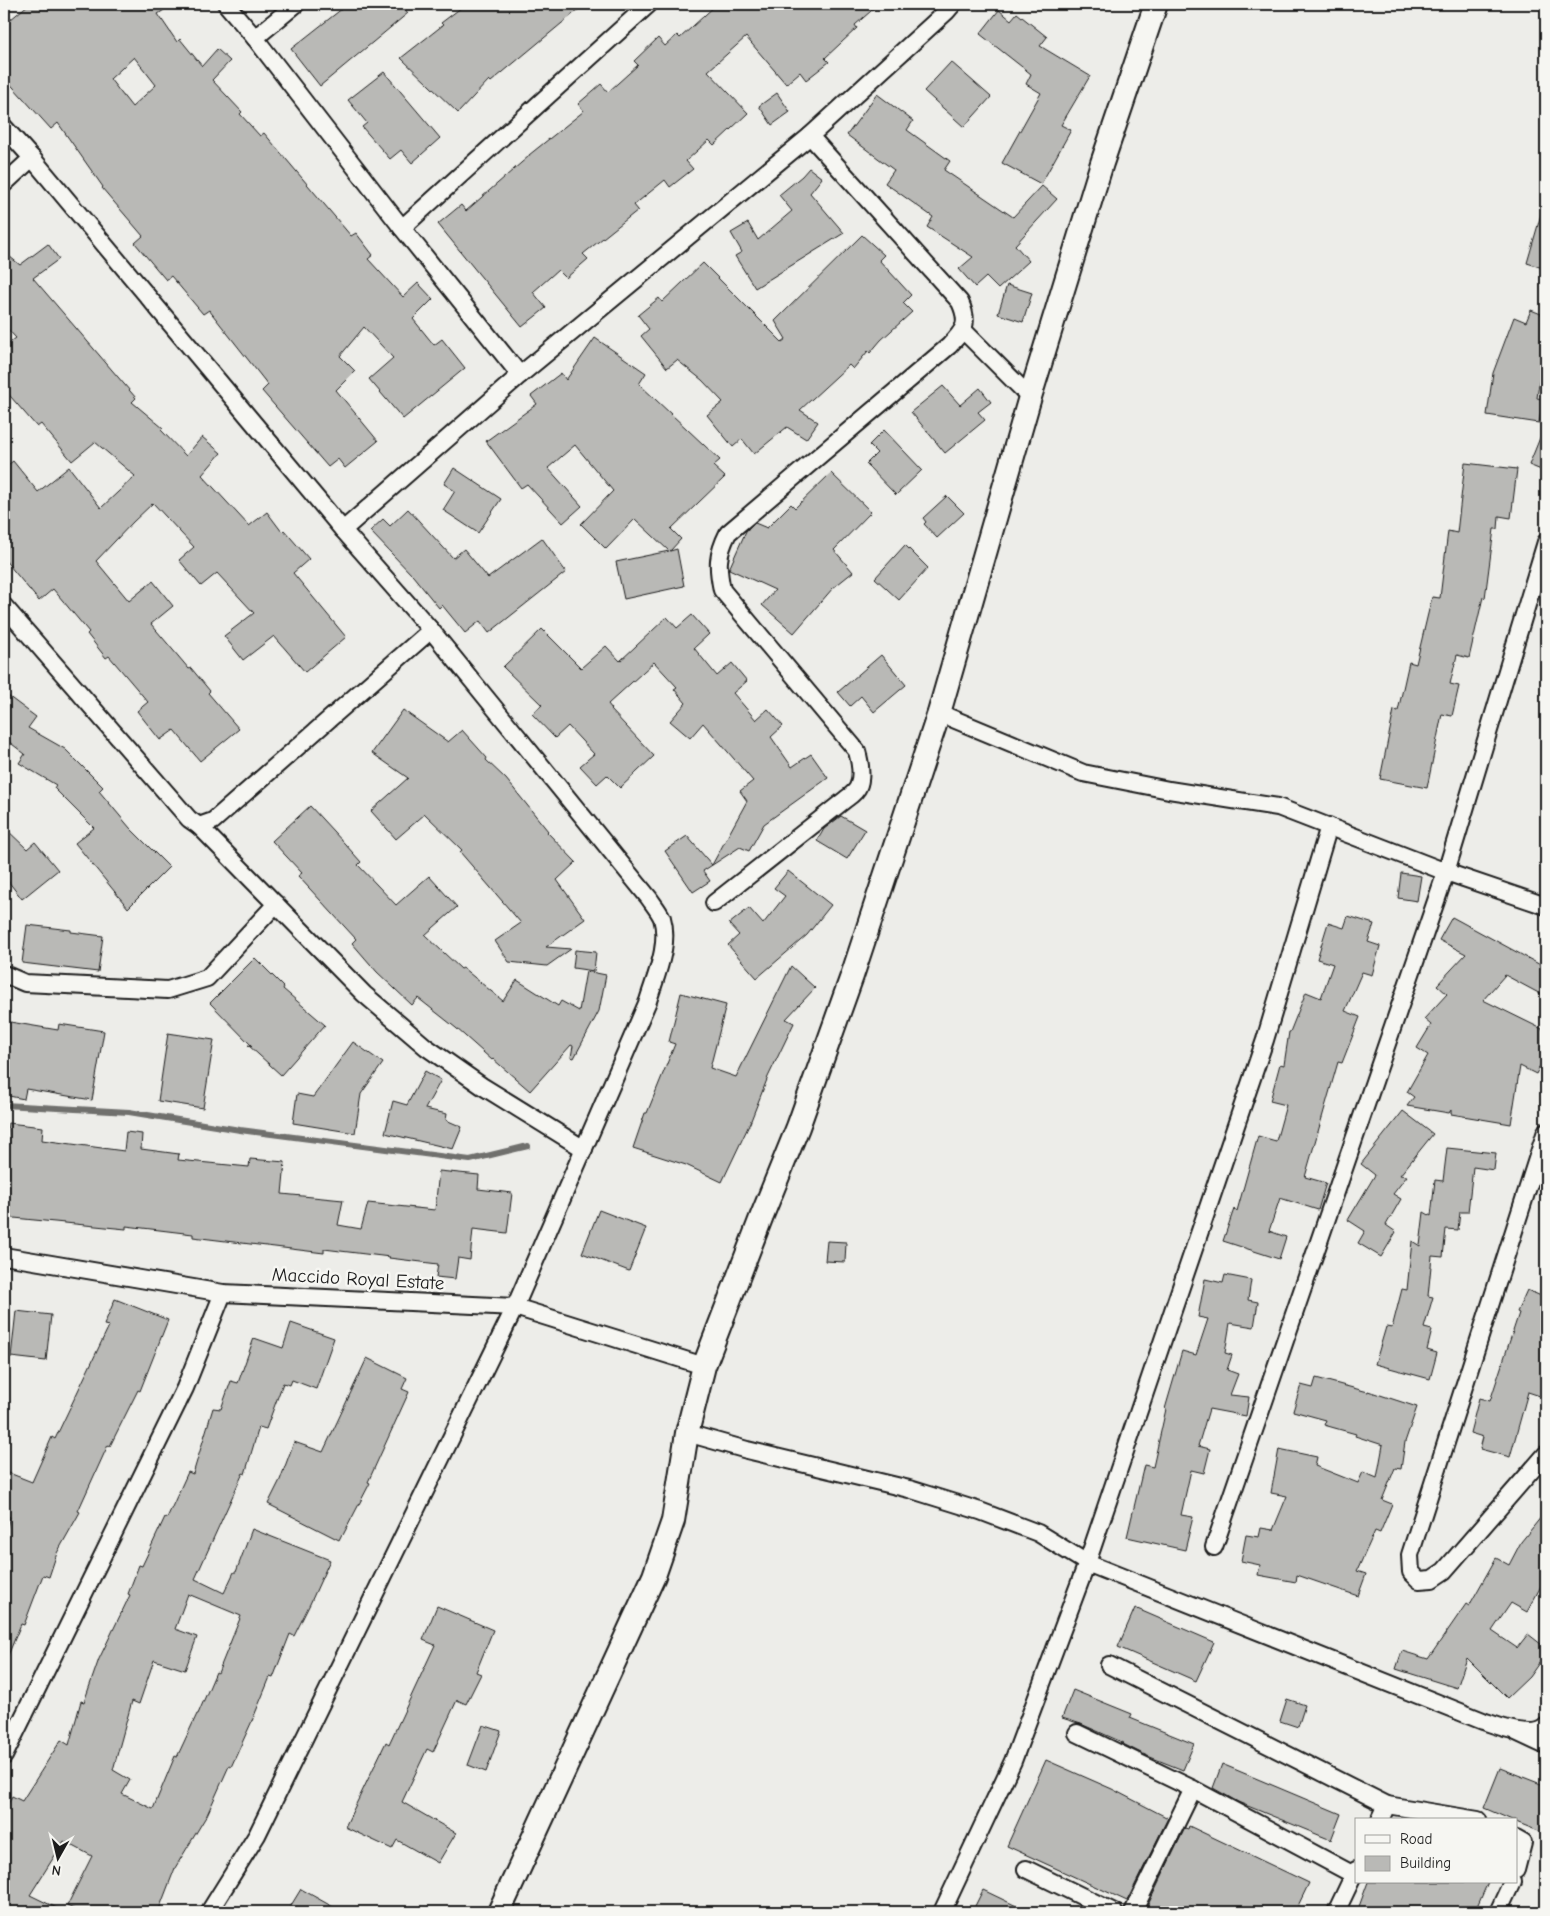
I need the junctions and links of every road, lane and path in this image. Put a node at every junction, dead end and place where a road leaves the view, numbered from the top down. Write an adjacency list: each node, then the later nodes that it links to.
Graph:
1 (226, 4): 6 (street)
2 (296, 4): 6 (street)
3 (648, 4): 11 (street)
4 (953, 4): 8 (street)
5 (1156, 4): 14 (street)
6 (256, 38): 11 (street)
7 (4, 127): 9 (street)
8 (810, 136): 12 (street); 13 (street)
9 (32, 158): 10 (street); 15 (street)
10 (4, 184)
11 (402, 228): 13 (street)
12 (964, 330): 14 (street); 23 (street)
13 (520, 375): 15 (street)
14 (1030, 397): 19 (street)
15 (343, 530): 18 (street)
16 (1546, 542): 22 (street)
17 (4, 606): 20 (street)
18 (431, 630): 20 (street); 28 (street)
19 (940, 714): 21 (street); 32 (street)
20 (199, 826): 24 (street)
21 (1329, 826): 22 (street); 36 (street)
22 (1446, 872): 25 (street); 35 (street)
23 (714, 903)
24 (276, 904): 26 (street); 28 (street)
25 (1546, 906)
26 (4, 974)
27 (1546, 1131): 34 (street)
28 (584, 1148): 31 (street)
29 (4, 1256): 30 (street, Maccido Royal Estate)
30 (223, 1293): 31 (street, Maccido Royal Estate); 42 (street)
31 (515, 1307): 32 (street, Maccido Royal Estate); 52 (street)
32 (704, 1366): 33 (street)
33 (686, 1433): 36 (street); 53 (street)
34 (1546, 1454)
35 (1214, 1548)
36 (1087, 1563): 39 (street); 54 (street)
37 (1109, 1665): 44 (street)
38 (1546, 1726): 39 (street)
39 (1516, 1732): 41 (street)
40 (1077, 1733): 43 (street)
41 (1546, 1746)
42 (4, 1756)
43 (1193, 1789): 50 (street); 56 (street)
44 (1387, 1805): 45 (street); 46 (street)
45 (1381, 1818)
46 (1466, 1818)
47 (1518, 1840): 48 (street)
48 (1518, 1861)
49 (1026, 1869): 55 (street)
50 (1355, 1872): 57 (street)
51 (1511, 1884): 58 (street)
52 (209, 1912)
53 (499, 1912)
54 (942, 1912)
55 (1114, 1912)
56 (1133, 1912)
57 (1336, 1912)
58 (1498, 1912)

